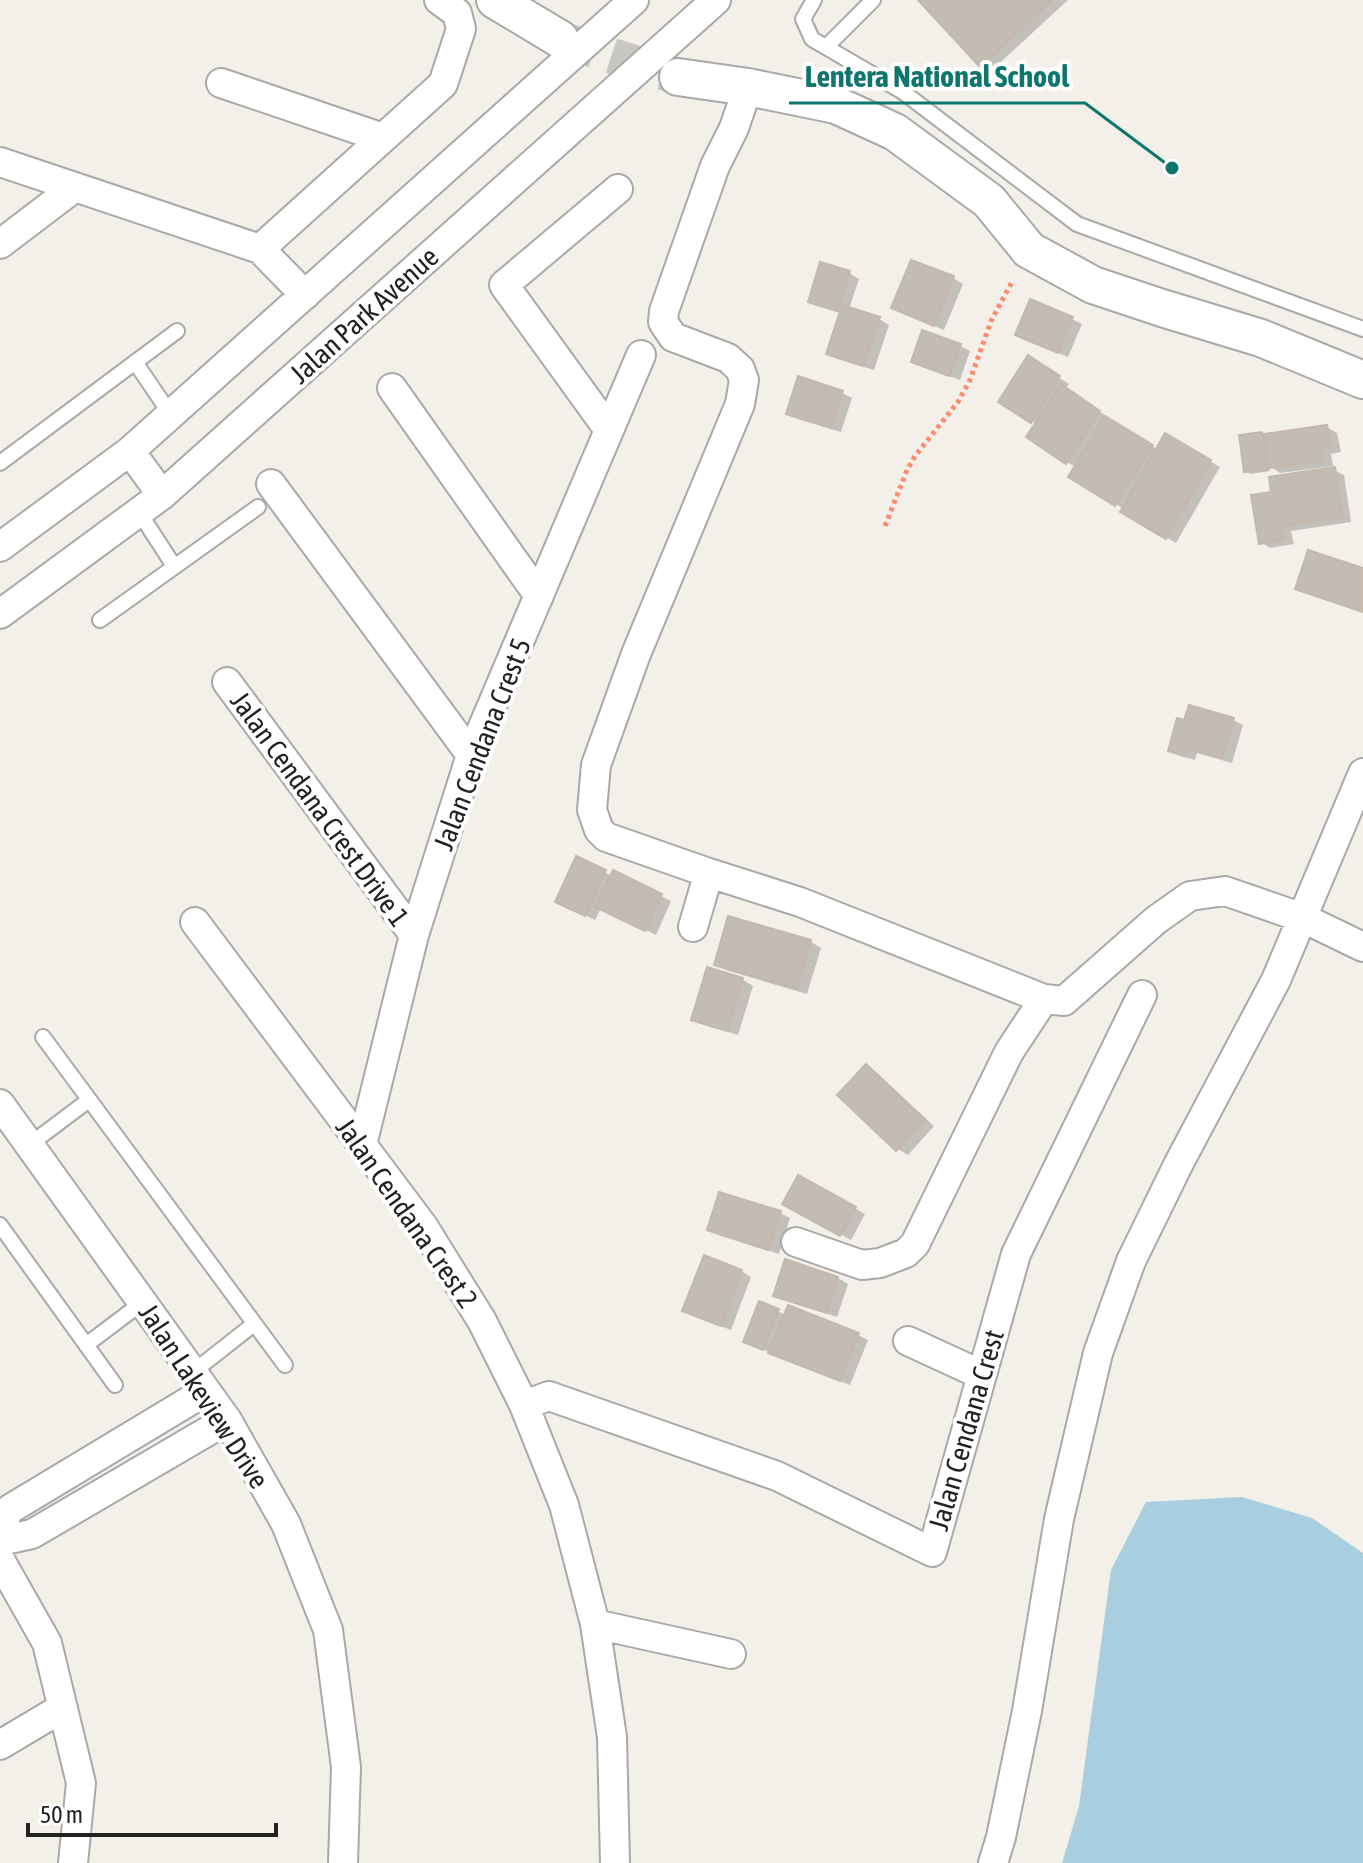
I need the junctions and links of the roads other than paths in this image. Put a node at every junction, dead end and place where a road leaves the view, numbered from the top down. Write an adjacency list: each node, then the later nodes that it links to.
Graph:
1 (439, 0): 12 (street)
2 (495, 0): 7 (street)
3 (634, 0): 18 (street, Jalan Park Avenue)
4 (716, 0): 29 (street, Jalan Park Avenue)
5 (814, 0): 8 (lane)
6 (873, 0): 8 (lane)
7 (560, 39)
8 (826, 47): 19 (lane)
9 (678, 77): 11 (street)
10 (221, 83): 12 (street)
11 (748, 87): 23 (street); 40 (street)
12 (383, 138): 17 (street)
13 (0, 162): 14 (street)
14 (75, 187): 16 (street); 17 (street)
15 (618, 189): 26 (street)
16 (0, 244)
17 (260, 249): 18 (street)
18 (305, 295): 25 (street, Jalan Park Avenue)
19 (1363, 329)
20 (177, 331): 22 (lane)
21 (641, 355): 26 (street, Jalan Cendana Crest 5)
22 (135, 362): 25 (lane); 28 (lane)
23 (1363, 380)
24 (392, 388): 34 (street)
25 (171, 415): 27 (street, Jalan Park Avenue)
26 (609, 430): 34 (street, Jalan Cendana Crest 5)
27 (130, 451): 29 (street); 32 (street, Jalan Park Avenue)
28 (0, 463)
29 (162, 495): 31 (street, Jalan Park Avenue)
30 (264, 495): 33 (lane); 38 (street)
31 (139, 512): 33 (lane); 35 (street, Jalan Park Avenue)
32 (0, 547)
33 (174, 566): 36 (lane)
34 (539, 596): 38 (street, Jalan Cendana Crest 5)
35 (0, 614)
36 (100, 620)
37 (227, 682): 44 (street, Jalan Cendana Crest Drive 1)
38 (471, 755): 44 (street, Jalan Cendana Crest 5)
39 (1363, 773): 41 (street)
40 (706, 872): 43 (street); 47 (street)
41 (1303, 918): 45 (street); 47 (street); 77 (street)
42 (195, 922): 52 (street, Jalan Cendana Crest 2)
43 (693, 927)
44 (414, 935): 52 (street, Jalan Cendana Crest 5)
45 (1363, 947)
46 (1142, 995): 60 (street, Jalan Cendana Crest)
47 (1044, 999): 54 (street)
48 (43, 1037): 49 (lane)
49 (89, 1100): 51 (lane); 56 (lane)
50 (0, 1104): 51 (street, Jalan Lakeview Drive)
51 (29, 1145): 55 (street, Jalan Lakeview Drive)
52 (362, 1145): 63 (street, Jalan Cendana Crest 2)
53 (0, 1225): 58 (lane)
54 (796, 1242)
55 (143, 1302): 58 (lane); 61 (street, Jalan Lakeview Drive)
56 (254, 1324): 59 (lane); 61 (lane)
57 (908, 1341): 60 (street)
58 (86, 1345): 62 (lane)
59 (285, 1365)
60 (982, 1375): 63 (street, Jalan Cendana Crest)
61 (200, 1382): 64 (street, Jalan Lakeview Drive); 65 (street)
62 (115, 1385)
63 (524, 1405): 70 (street, Jalan Cendana Crest 2)
64 (227, 1420): 66 (street); 75 (street, Jalan Lakeview Drive)
65 (111, 1448): 66 (street); 67 (street)
66 (129, 1477): 68 (street)
67 (0, 1526)
68 (0, 1541)
69 (0, 1560): 72 (street)
70 (595, 1624): 71 (street); 76 (street, Jalan Cendana Crest 2)
71 (731, 1654)
72 (62, 1708): 73 (street); 74 (street)
73 (0, 1745)
74 (73, 1863)
75 (343, 1863)
76 (615, 1863)
77 (993, 1863)

